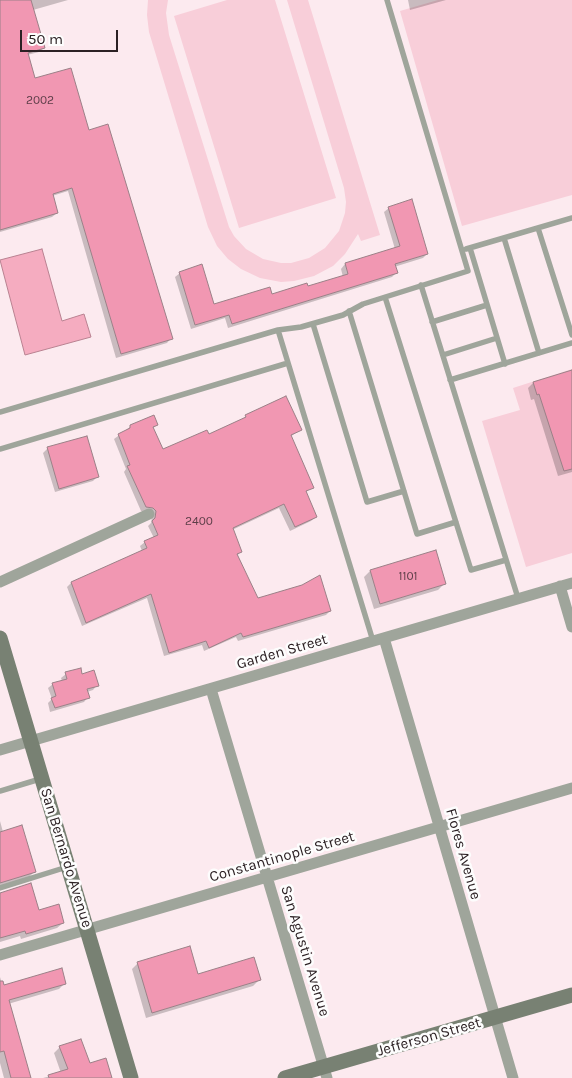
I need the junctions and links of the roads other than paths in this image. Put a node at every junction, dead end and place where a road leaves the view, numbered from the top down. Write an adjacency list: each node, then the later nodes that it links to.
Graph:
1 (386, 0): 6 (lane)
2 (572, 218): 3 (lane)
3 (538, 228): 4 (lane); 14 (lane)
4 (504, 238): 5 (lane); 17 (lane)
5 (470, 248): 6 (lane); 9 (lane)
6 (462, 250): 7 (lane)
7 (421, 286): 8 (lane); 11 (lane)
8 (385, 297): 10 (lane); 26 (lane)
9 (487, 305): 11 (lane); 15 (lane)
10 (349, 311): 12 (lane); 24 (lane)
11 (432, 322): 18 (lane)
12 (313, 324): 13 (lane); 24 (lane)
13 (278, 330): 19 (lane); 22 (lane)
14 (572, 335)
15 (497, 338): 18 (lane); 20 (lane)
16 (572, 343): 17 (lane)
17 (539, 353): 20 (lane)
18 (443, 355): 21 (lane)
19 (288, 363): 23 (lane); 33 (lane)
20 (505, 364): 21 (lane)
21 (450, 380): 27 (lane)
22 (0, 412)
23 (0, 449)
24 (404, 491): 26 (lane)
25 (149, 514): 28 (street)
26 (456, 522): 27 (lane)
27 (506, 560): 31 (lane)
28 (0, 582)
29 (572, 583): 30 (street, Garden Street)
30 (560, 586): 31 (street, Garden Street); 32 (street)
31 (518, 598): 33 (street, Garden Street)
32 (572, 627)
33 (378, 639): 35 (street, Garden Street); 41 (street, Flores Avenue)
34 (1, 642): 36 (main road, San Bernardo Avenue)
35 (211, 688): 36 (street, Garden Street); 43 (street, San Agustin Avenue)
36 (31, 741): 37 (street, Garden Street); 38 (main road, San Bernardo Avenue)
37 (0, 750)
38 (42, 778): 40 (lane); 42 (main road, San Bernardo Avenue)
39 (572, 788): 41 (street, Constantinople Street)
40 (0, 791)
41 (440, 826): 43 (street, Constantinople Street); 48 (street, Flores Avenue)
42 (68, 867): 44 (lane); 45 (main road, San Bernardo Avenue)
43 (267, 877): 45 (street, Constantinople Street); 49 (street, San Agustin Avenue)
44 (0, 888)
45 (87, 929): 46 (street, Constantinople Street); 50 (main road, San Bernardo Avenue)
46 (0, 955)
47 (572, 995): 48 (main road, Jefferson Street)
48 (496, 1017): 49 (main road, Jefferson Street); 52 (street, Flores Avenue)
49 (326, 1072): 51 (main road, Jefferson Street)
50 (131, 1078)
51 (285, 1078)
52 (513, 1078)

